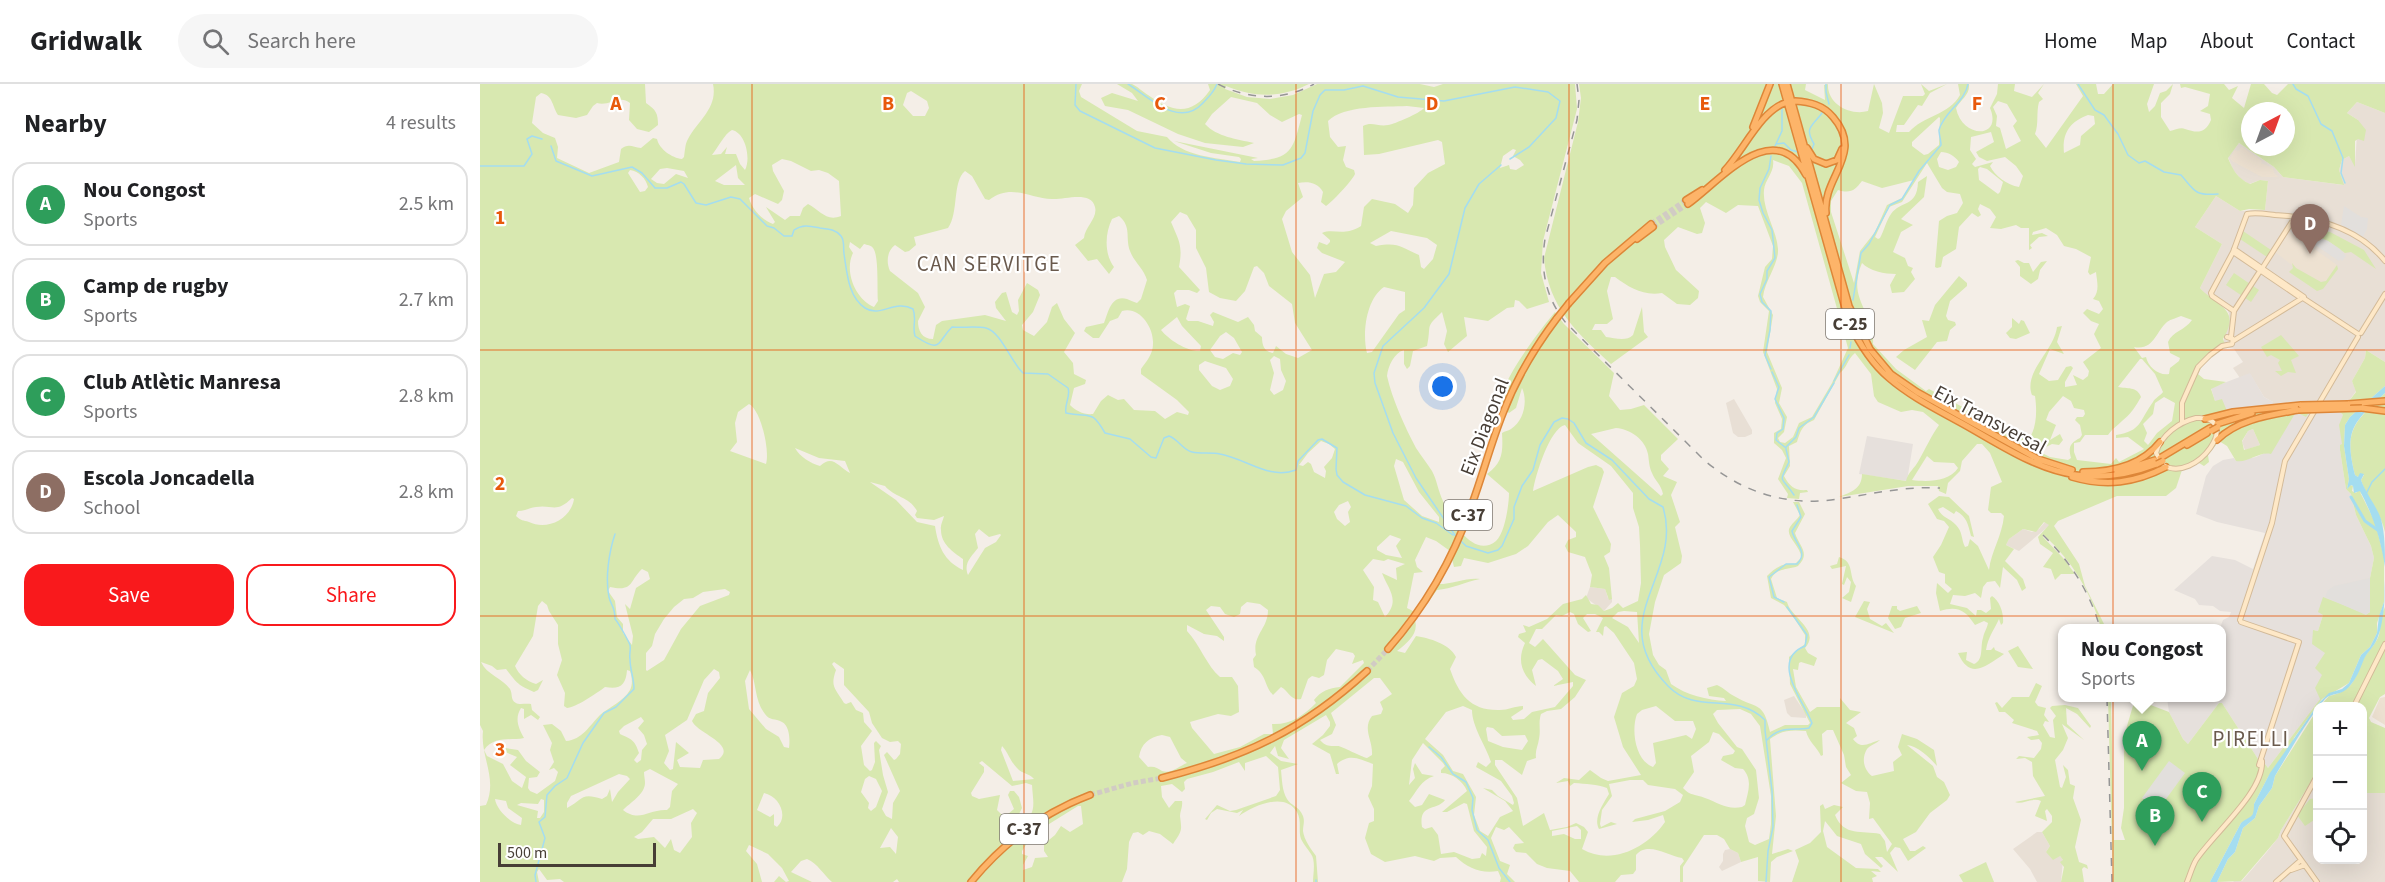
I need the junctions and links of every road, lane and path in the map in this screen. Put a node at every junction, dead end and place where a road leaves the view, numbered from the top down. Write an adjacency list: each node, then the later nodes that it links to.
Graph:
1 (1770, 84): 5 (highway)
2 (1782, 84): 7 (highway, Eix Transversal / C-25)
3 (1787, 84): 4 (highway, Eix Transversal / C-25)
4 (1801, 136): 10 (highway, Eix Transversal / C-25); 10 (highway)
5 (1732, 162): 6 (highway); 6 (highway)
6 (1729, 171): 7 (highway)
7 (1812, 192): 29 (highway, Eix Transversal / C-25)
8 (2295, 216): 11 (street); 12 (street); 13 (street)
9 (1652, 225): 33 (highway, Eix Diagonal / C-37, bridge)
10 (1832, 241): 31 (highway, Eix Transversal / C-25)
11 (2234, 251): 13 (street); 16 (street)
12 (2385, 261)
13 (2261, 269): 15 (street); 16 (street)
14 (2385, 294): 17 (street)
15 (2300, 297): 17 (street); 18 (street)
16 (2234, 311): 18 (street)
17 (2359, 335): 43 (street)
18 (2232, 337): 19 (street); 19 (street)
19 (2225, 345): 22 (street)
20 (2384, 407): 21 (highway, Eix Transversal / C-25, bridge); 21 (highway, Eix Transversal / C-25, bridge)
21 (2300, 408): 23 (highway); 26 (highway); 28 (highway, Eix Transversal / C-25, bridge)
22 (2183, 415): 24 (street); 25 (street)
23 (2205, 419): 24 (street); 26 (street)
24 (2190, 420): 25 (street)
25 (2182, 423): 27 (street)
26 (2217, 440): 30 (street)
27 (2160, 442): 30 (street); 31 (highway)
28 (2159, 461): 29 (highway, Eix Transversal / C-25); 31 (highway, Eix Transversal / C-25)
29 (2045, 467): 30 (highway)
30 (2166, 467)
31 (2079, 472)
32 (2385, 644): 35 (street)
33 (1388, 649)
34 (1366, 671): 36 (highway)
35 (2356, 702)
36 (1162, 778)
37 (2313, 783): 39 (street)
38 (1090, 795): 42 (highway, C-37)
39 (2301, 860): 40 (street); 41 (street)
40 (2306, 866): 41 (street); 45 (street)
41 (2290, 871): 44 (street)
42 (972, 882)
43 (2187, 882)
44 (2276, 882)
45 (2317, 882)

